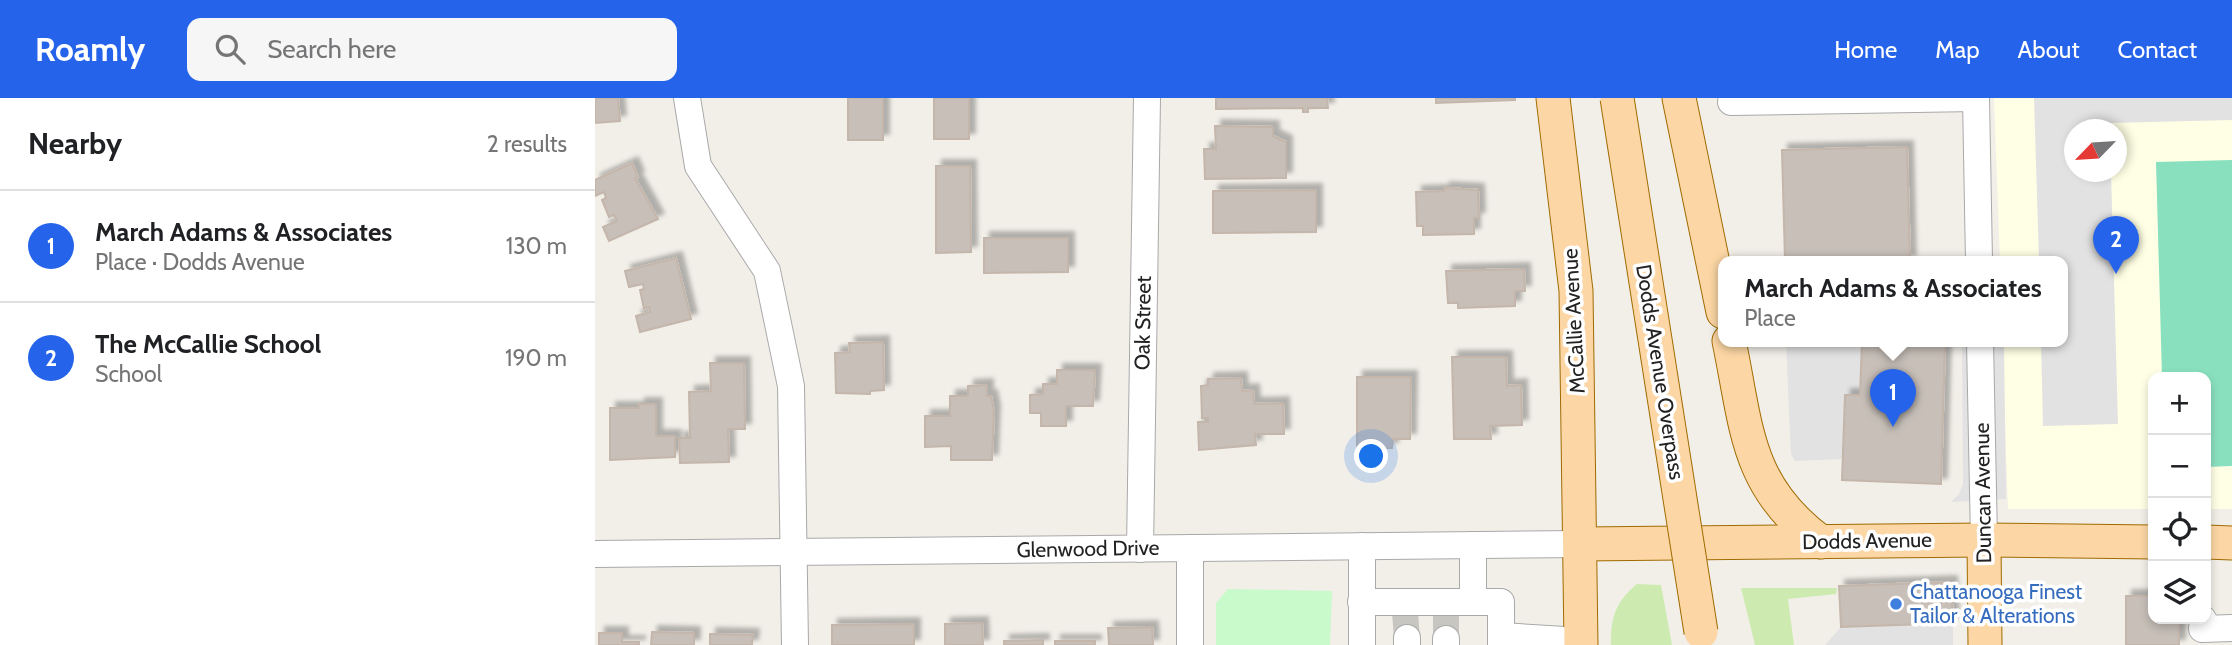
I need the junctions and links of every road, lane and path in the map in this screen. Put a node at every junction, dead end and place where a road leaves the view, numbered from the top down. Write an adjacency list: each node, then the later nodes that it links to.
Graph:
1 (687, 98): 22 (street)
2 (1147, 98): 21 (street, Oak Street)
3 (1553, 98): 17 (main road, McCallie Avenue)
4 (1617, 98): 29 (main road, Dodds Avenue Overpass, bridge)
5 (1679, 98): 9 (main road)
6 (1976, 98): 7 (street); 8 (street)
7 (1731, 102)
8 (1979, 256)
9 (1718, 288)
10 (1730, 347): 13 (main road)
11 (1980, 347): 12 (street, Duncan Avenue)
12 (1984, 540): 13 (main road, Dodds Avenue); 14 (main road, Dodds Avenue); 35 (main road, Duncan Avenue)
13 (1821, 542): 17 (main road, Dodds Avenue)
14 (2148, 542)
15 (2211, 542): 16 (main road)
16 (2232, 543)
17 (1581, 544): 18 (street, Glenwood Drive); 31 (main road, McCallie Avenue)
18 (1473, 545): 19 (street, Glenwood Drive); 25 (street)
19 (1362, 546): 20 (street, Glenwood Drive); 24 (street)
20 (1190, 548): 21 (street, Glenwood Drive); 33 (street)
21 (1140, 549): 22 (street, Glenwood Drive)
22 (793, 552): 23 (street, Glenwood Drive); 32 (street)
23 (595, 554)
24 (1361, 602): 26 (street); 34 (street)
25 (1455, 604): 26 (street); 30 (street)
26 (1406, 624)
27 (2232, 628): 28 (street)
28 (2202, 631)
29 (1703, 639)
30 (1501, 641): 31 (street)
31 (1581, 643)
32 (795, 645)
33 (1190, 645)
34 (1361, 645)
35 (1985, 645)

